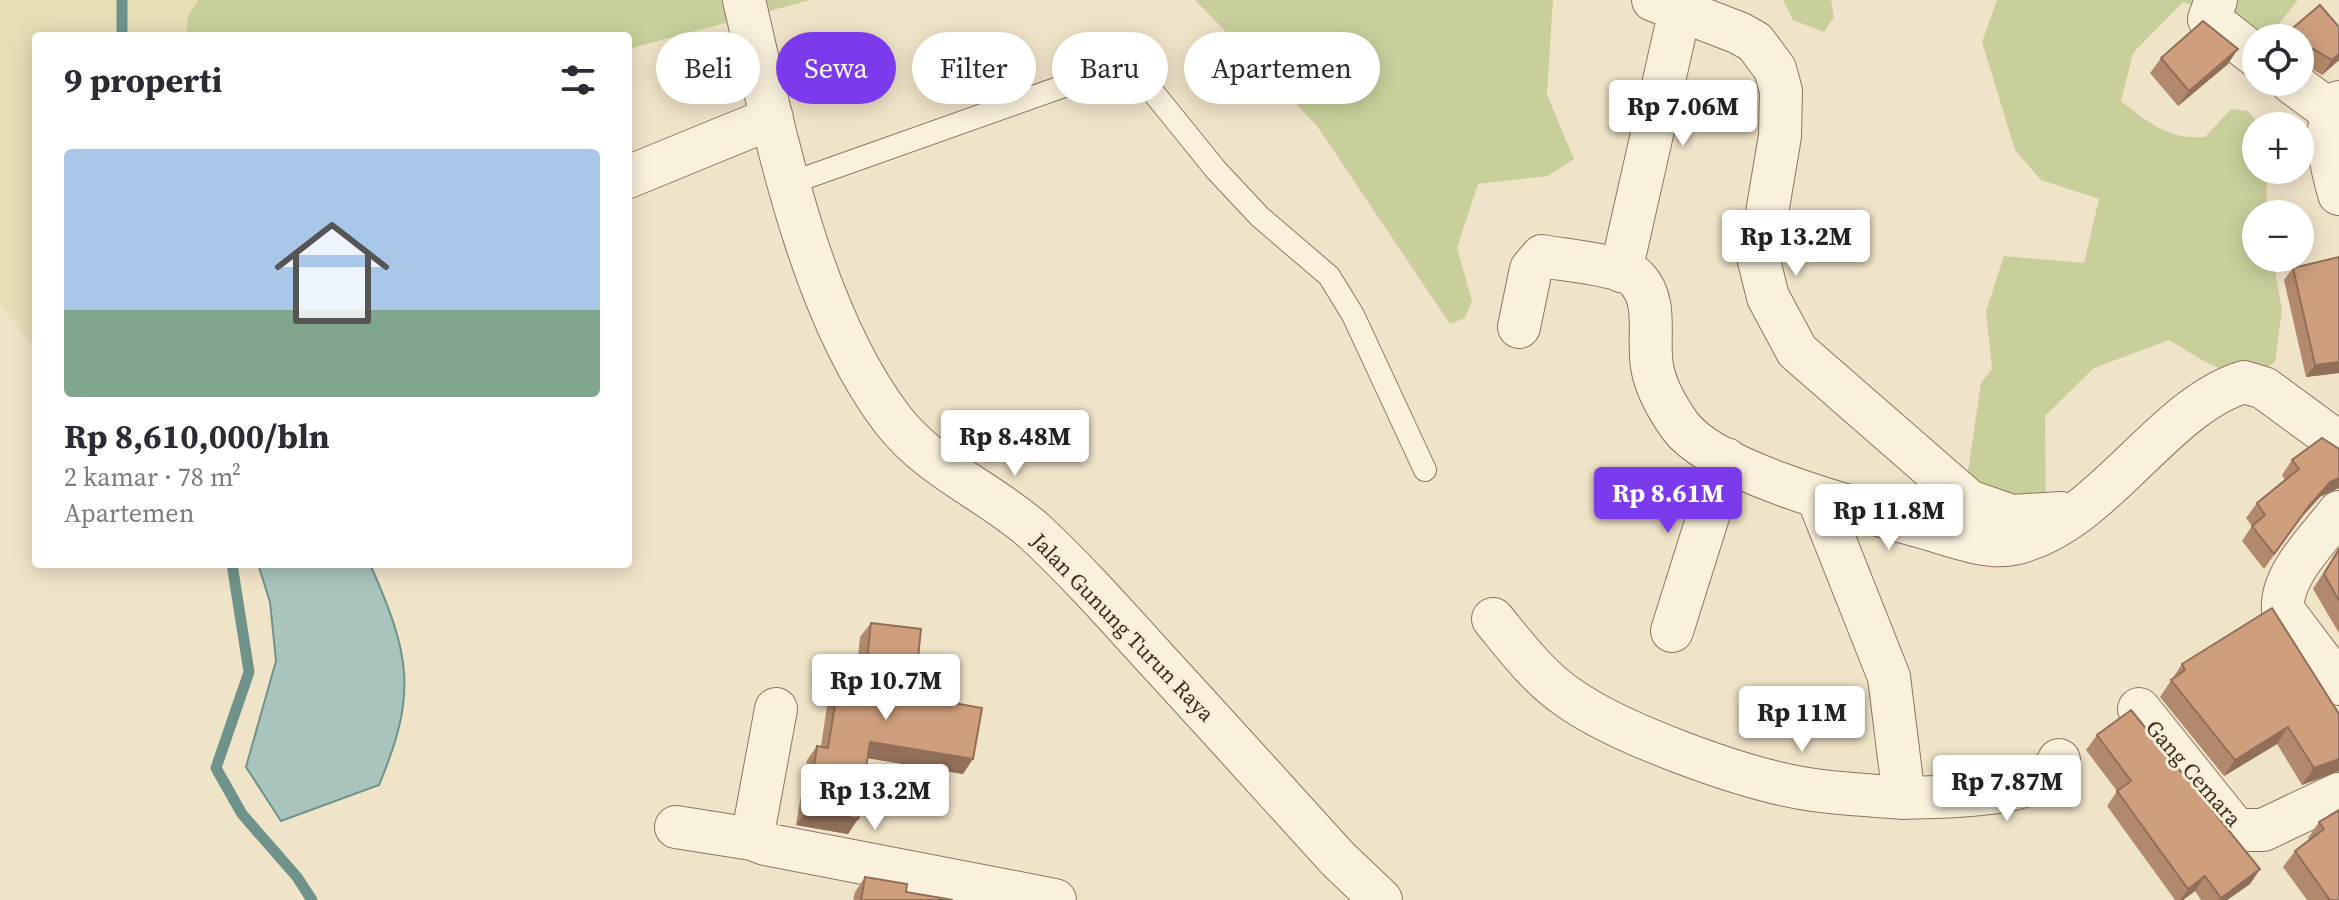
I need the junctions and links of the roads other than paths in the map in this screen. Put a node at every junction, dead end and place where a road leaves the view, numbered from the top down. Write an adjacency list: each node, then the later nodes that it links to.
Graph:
1 (744, 0): 7 (street, Jalan Gunung Turun Raya)
2 (2216, 0): 4 (street)
3 (1666, 5): 11 (street); 17 (street)
4 (2242, 45)
5 (2314, 95): 6 (street)
6 (2336, 108): 10 (street)
7 (772, 118): 8 (street); 9 (street, Jalan Gunung Turun Raya)
8 (632, 175)
9 (788, 184): 15 (lane); 30 (street, Jalan Gunung Turun Raya)
10 (2339, 194)
11 (1621, 271): 12 (street); 14 (street)
12 (1519, 327)
13 (2339, 443): 17 (street)
14 (1726, 459): 16 (street); 20 (street)
15 (1425, 470)
16 (1818, 498): 17 (street); 26 (street)
17 (2080, 510)
18 (2339, 512): 21 (street)
19 (1493, 619): 26 (street)
20 (1672, 631)
21 (2339, 684)
22 (776, 709): 28 (street)
23 (2139, 709): 25 (street, Gang Cemara)
24 (2059, 760): 26 (street)
25 (2339, 794)
26 (1904, 798)
27 (676, 827): 28 (street)
28 (752, 839): 29 (street)
29 (1055, 900)
30 (1381, 900)

